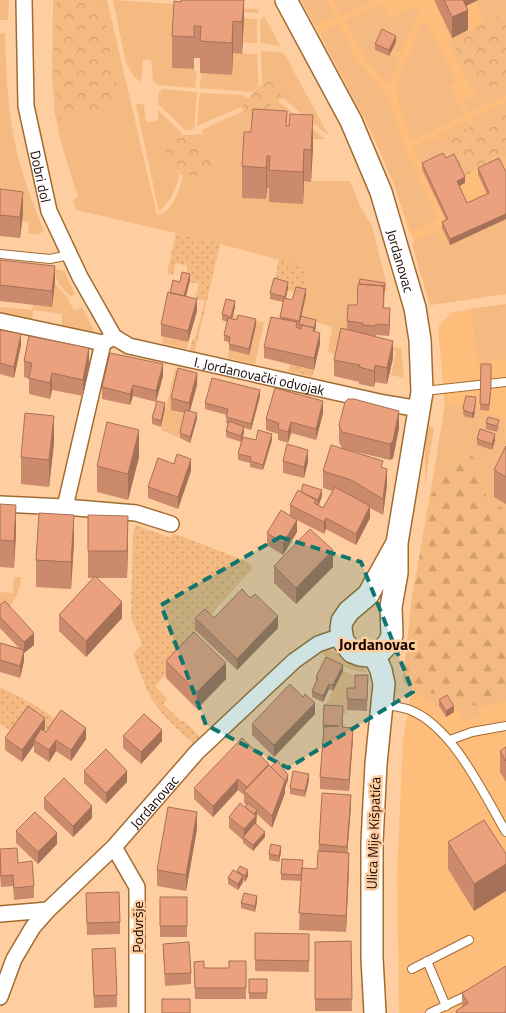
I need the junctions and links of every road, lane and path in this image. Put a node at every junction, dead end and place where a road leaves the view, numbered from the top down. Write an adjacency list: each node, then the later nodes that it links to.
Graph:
1 (24, 0): 4 (street, Dobri dol)
2 (286, 0): 8 (main road, Jordanovac)
3 (0, 254): 4 (lane)
4 (69, 255): 6 (street, Dobri dol)
5 (0, 322): 6 (street, I. Jordanovački odvojak)
6 (108, 340): 8 (street, I. Jordanovački odvojak); 10 (street)
7 (506, 382): 8 (lane)
8 (421, 400): 12 (main road, Jordanovac)
9 (0, 504): 10 (street)
10 (65, 507): 11 (street)
11 (171, 524)
12 (397, 543): 13 (main road); 14 (main road)
13 (353, 608): 14 (main road); 15 (main road)
14 (391, 622): 16 (main road)
15 (341, 636): 16 (main road); 21 (street, Jordanovac)
16 (374, 655): 17 (main road, Ulica Mije Kišpatića)
17 (381, 704): 19 (lane); 31 (main road, Ulica Mije Kišpatića)
18 (506, 726): 19 (lane)
19 (450, 740): 20 (lane)
20 (506, 832)
21 (114, 847): 22 (street, Jordanovac); 30 (street, Podvršje)
22 (48, 910): 23 (street); 28 (street, Jordanovac)
23 (0, 914)
24 (469, 940): 25 (lane)
25 (428, 961): 26 (lane); 29 (lane)
26 (412, 968)
27 (477, 989): 29 (lane)
28 (0, 997)
29 (446, 1006): 32 (lane)
30 (138, 1013)
31 (375, 1013)
32 (430, 1013)

